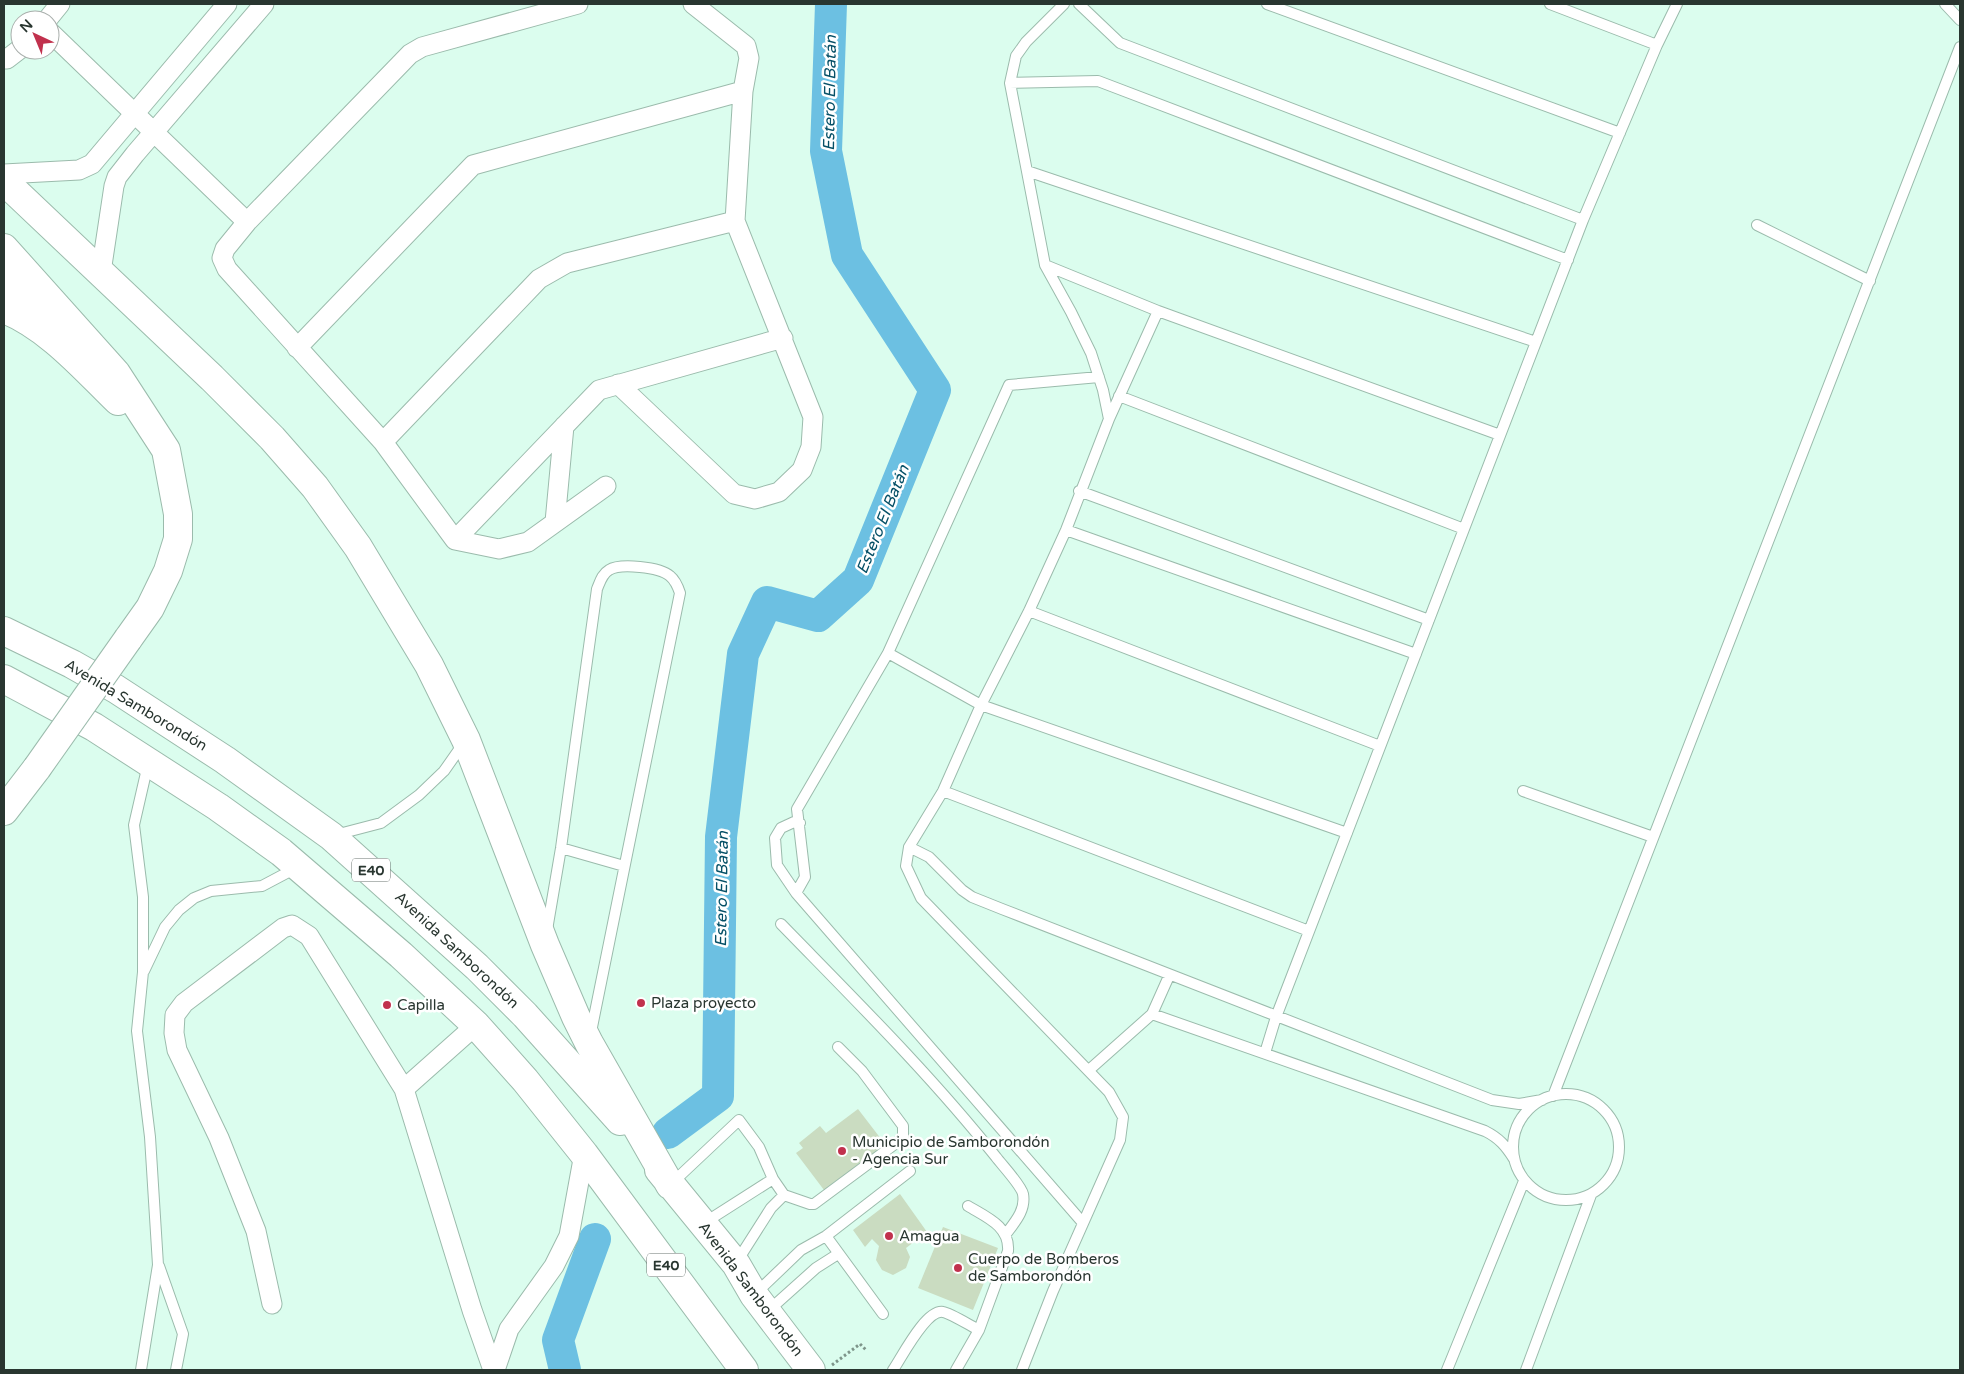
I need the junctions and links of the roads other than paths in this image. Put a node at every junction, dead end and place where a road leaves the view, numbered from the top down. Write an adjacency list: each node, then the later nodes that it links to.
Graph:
1 (227, 4): 17 (street)
2 (264, 4): 18 (street)
3 (578, 4): 25 (street)
4 (693, 4): 16 (street)
5 (1064, 4): 15 (lane)
6 (1079, 4): 23 (lane)
7 (1267, 4): 19 (lane)
8 (1550, 4): 13 (lane)
9 (1677, 4): 13 (lane)
10 (1945, 4): 11 (lane)
11 (1960, 20)
12 (60, 42): 17 (street)
13 (1657, 45): 19 (lane)
14 (1960, 47): 32 (lane)
15 (1010, 83): 20 (lane); 28 (lane)
16 (743, 90): 24 (street); 37 (street)
17 (134, 112): 18 (street); 21 (street)
18 (154, 132): 25 (street); 30 (street)
19 (1620, 133): 23 (lane)
20 (1026, 171): 29 (lane); 36 (lane)
21 (4, 174)
22 (4, 181): 30 (highway)
23 (1583, 220): 28 (lane)
24 (735, 221): 35 (street); 45 (street)
25 (247, 222): 37 (street)
26 (1757, 225): 32 (lane)
27 (4, 248): 55 (highway)
28 (1568, 260): 36 (lane)
29 (1045, 265): 34 (lane); 38 (lane)
30 (101, 272): 60 (highway)
31 (4, 275): 41 (highway)
32 (1870, 280): 71 (lane)
33 (4, 310): 41 (highway)
34 (1158, 311): 40 (lane); 44 (lane)
35 (783, 338): 39 (street); 39 (street)
36 (1536, 342): 44 (lane)
37 (297, 348): 45 (street)
38 (1099, 376): 42 (lane); 56 (lane)
39 (618, 384): 43 (street)
40 (1119, 396): 42 (lane); 49 (lane)
41 (118, 401): 55 (highway)
42 (1109, 419): 47 (lane)
43 (564, 426): 48 (street); 51 (street)
44 (1500, 435): 49 (lane)
45 (383, 442): 51 (street)
46 (606, 486): 48 (street)
47 (1079, 491): 50 (lane); 53 (lane)
48 (555, 522): 51 (street)
49 (1464, 529): 53 (lane)
50 (1066, 530): 52 (lane); 57 (lane)
51 (455, 540)
52 (1029, 610): 59 (lane); 61 (lane)
53 (1428, 620): 57 (lane)
54 (5, 631): 70 (highway, Avenida Samborondón / E40)
55 (124, 636): 62 (highway)
56 (888, 653): 59 (lane); 68 (lane)
57 (1416, 654): 61 (lane)
58 (4, 679): 63 (highway, E40)
59 (981, 705): 66 (lane); 69 (lane)
60 (466, 740): 70 (lane); 79 (highway)
61 (1380, 746): 69 (lane)
62 (31, 763): 64 (highway); 67 (highway)
63 (148, 763): 74 (highway, E40); 80 (lane)
64 (4, 786)
65 (1523, 791): 71 (lane)
66 (943, 792): 72 (lane); 78 (lane)
67 (4, 811)
68 (800, 823): 76 (lane); 76 (lane)
69 (1346, 833): 78 (lane)
70 (331, 836): 97 (highway, Avenida Samborondón / E40)
71 (1654, 837): 90 (lane)
72 (909, 847): 81 (lane); 88 (lane)
73 (561, 848): 75 (lane); 75 (lane); 79 (lane)
74 (299, 866): 80 (lane); 84 (highway, E40)
75 (624, 866): 85 (lane)
76 (796, 893): 101 (lane)
77 (781, 924): 103 (lane)
78 (1309, 931): 83 (lane)
79 (544, 945): 85 (highway)
80 (143, 972): 107 (lane)
81 (1168, 976): 82 (lane); 83 (lane)
82 (1152, 1014): 87 (lane); 88 (lane)
83 (1276, 1017): 87 (lane); 91 (lane)
84 (476, 1025): 89 (street); 92 (highway, E40)
85 (589, 1043): 97 (highway)
86 (838, 1047): 98 (lane)
87 (1265, 1053): 93 (lane)
88 (1089, 1070): 101 (lane)
89 (404, 1089): 109 (street); 114 (street)
90 (1553, 1096): 91 (lane); 99 (lane)
91 (1542, 1100): 93 (lane)
92 (584, 1154): 114 (street); 115 (highway, E40)
93 (1514, 1159): 96 (lane)
94 (910, 1171): 104 (lane)
95 (773, 1179): 97 (lane); 98 (lane); 102 (lane)
96 (1524, 1181): 99 (lane); 120 (lane)
97 (670, 1185): 102 (highway, Avenida Samborondón / E40)
98 (784, 1195): 106 (lane)
99 (1590, 1195): 121 (lane)
100 (968, 1206): 103 (lane)
101 (1083, 1223): 119 (lane)
102 (703, 1224): 106 (highway, Avenida Samborondón / E40)
103 (1006, 1234): 111 (lane)
104 (826, 1236): 105 (lane); 108 (lane)
105 (838, 1254): 108 (lane); 110 (lane)
106 (736, 1264): 108 (highway, Avenida Samborondón / E40)
107 (158, 1265): 112 (lane); 113 (lane)
108 (761, 1303): 116 (highway, Avenida Samborondón / E40)
109 (272, 1304)
110 (884, 1314)
111 (979, 1330): 117 (lane); 118 (lane)
112 (140, 1370)
113 (176, 1370)
114 (494, 1370)
115 (744, 1370)
116 (811, 1370)
117 (893, 1370)
118 (956, 1370)
119 (1022, 1370)
120 (1447, 1370)
121 (1526, 1370)

